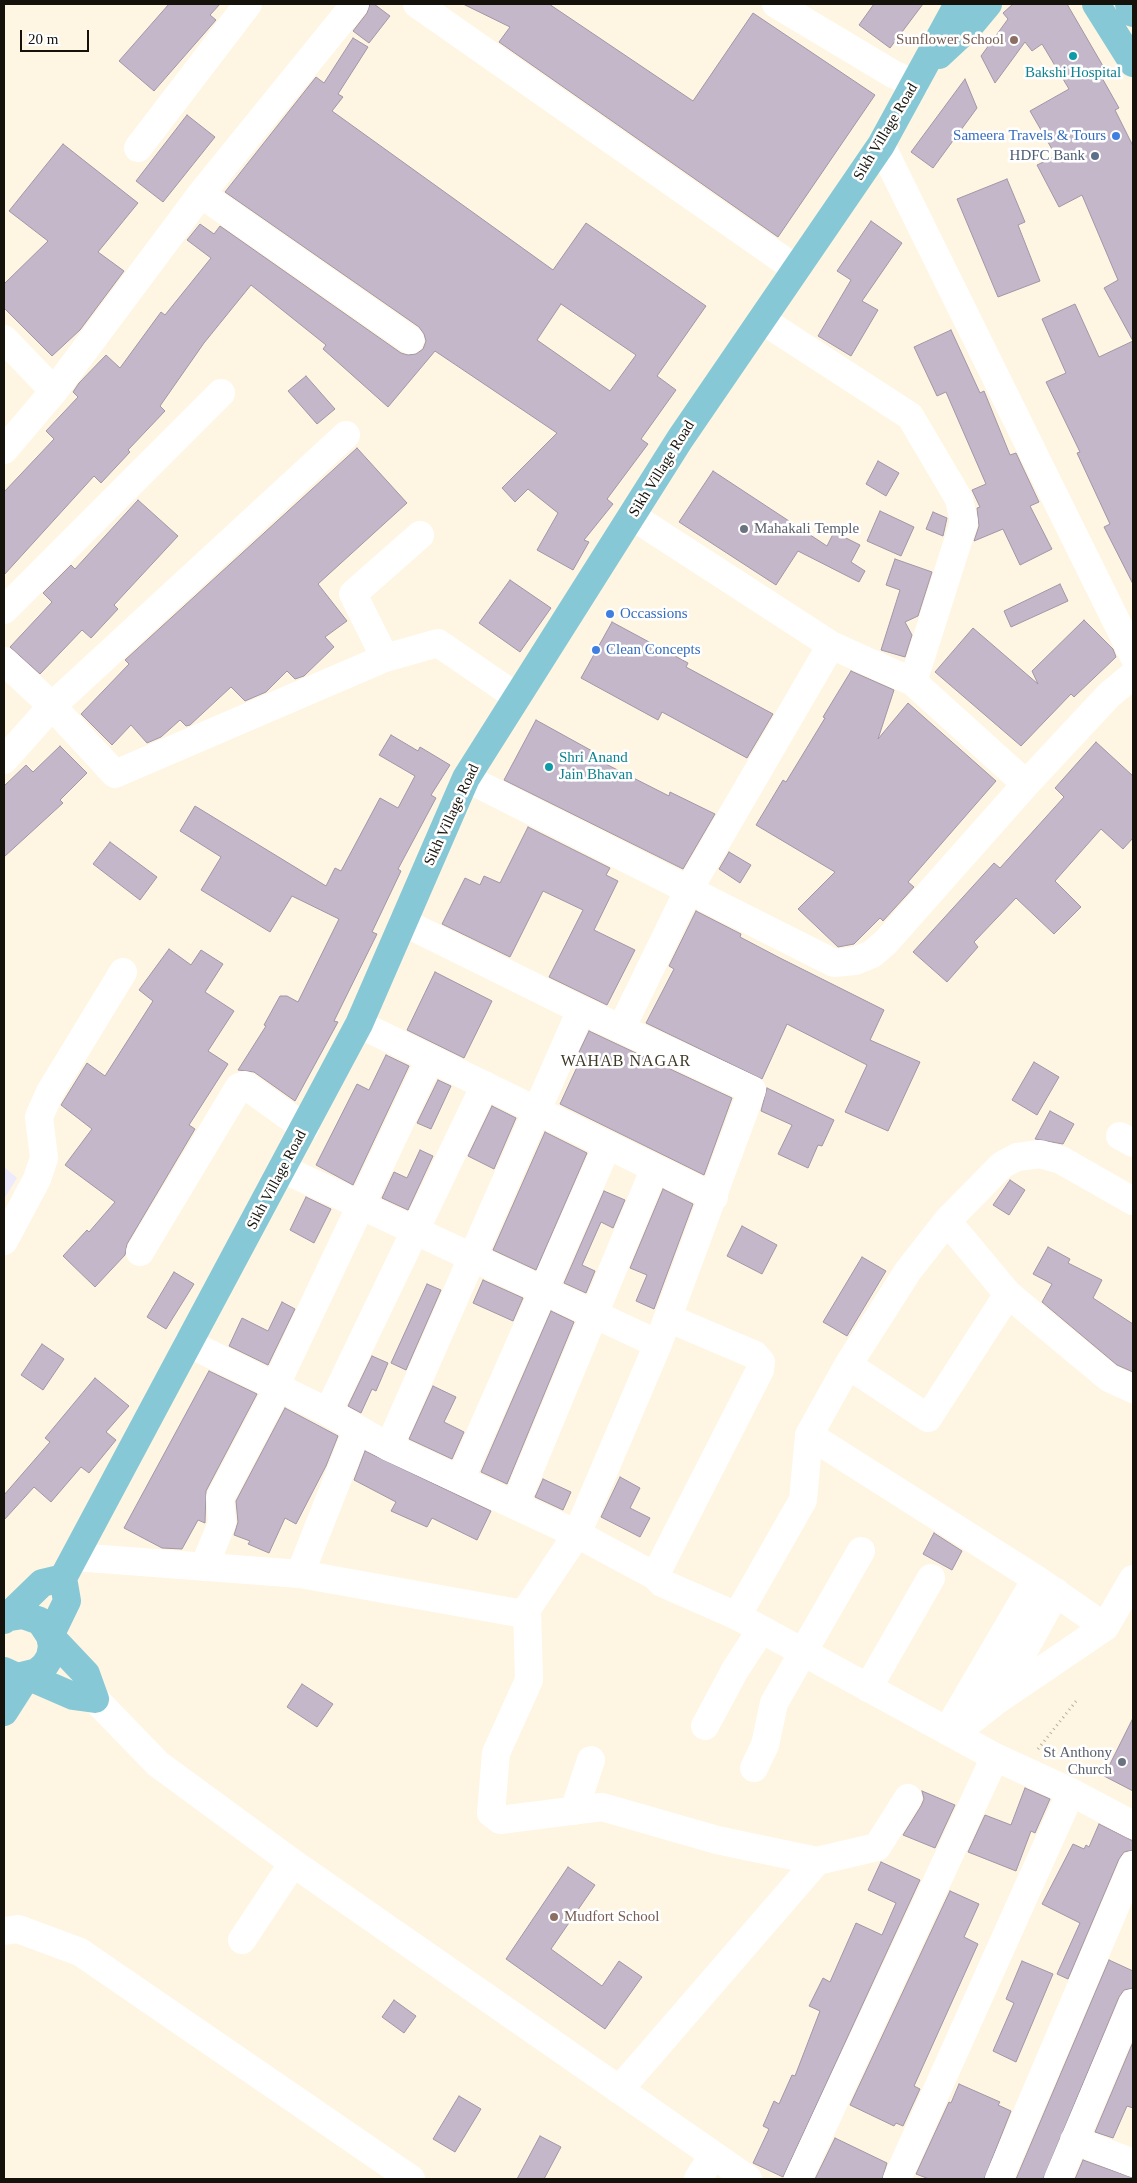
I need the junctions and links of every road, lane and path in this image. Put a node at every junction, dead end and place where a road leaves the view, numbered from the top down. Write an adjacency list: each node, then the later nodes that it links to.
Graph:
1 (248, 4): 13 (street)
2 (355, 4): 14 (street)
3 (418, 4): 15 (street)
4 (776, 4): 11 (street)
5 (958, 4): 11 (main road, Sikh Village Road)
6 (988, 4): 11 (main road, Sikh Village Road)
7 (1096, 4): 10 (main road)
8 (1129, 4): 9 (main road)
9 (1133, 13)
10 (1133, 63)
11 (921, 75): 12 (main road, Sikh Village Road)
12 (881, 145): 15 (main road, Sikh Village Road); 27 (street)
13 (138, 148)
14 (201, 194): 18 (street); 19 (street)
15 (796, 269): 16 (main road, Sikh Village Road)
16 (762, 320): 23 (main road, Sikh Village Road); 31 (street)
17 (4, 339): 19 (street)
18 (410, 340)
19 (54, 391): 22 (street)
20 (221, 393): 25 (street)
21 (346, 435): 33 (street)
22 (4, 450)
23 (632, 516): 26 (street); 32 (main road, Sikh Village Road)
24 (420, 534): 28 (street)
25 (4, 610)
26 (831, 645): 31 (street); 37 (street)
27 (1133, 656)
28 (385, 658): 32 (street); 33 (street)
29 (4, 661): 33 (street)
30 (1133, 675): 36 (street)
31 (913, 682): 36 (street)
32 (518, 697): 35 (main road, Sikh Village Road)
33 (52, 706): 34 (street)
34 (4, 760)
35 (466, 778): 37 (street); 38 (main road, Sikh Village Road)
36 (1026, 784): 37 (street)
37 (688, 890): 42 (street)
38 (403, 922): 40 (street); 41 (main road, Sikh Village Road)
39 (123, 972): 55 (street)
40 (581, 1010): 42 (street); 45 (street)
41 (359, 1024): 43 (street); 46 (main road, Sikh Village Road)
42 (621, 1029): 50 (street)
43 (430, 1059): 44 (street); 52 (street)
44 (485, 1085): 45 (street); 54 (street)
45 (537, 1112): 47 (street); 57 (street)
46 (305, 1128): 48 (main road, Sikh Village Road); 56 (street)
47 (607, 1146): 49 (street); 58 (street)
48 (283, 1169): 52 (street); 62 (main road, Sikh Village Road)
49 (654, 1170): 50 (street); 60 (street)
50 (714, 1197): 61 (street)
51 (1133, 1201): 53 (street)
52 (361, 1206): 54 (street); 65 (street)
53 (947, 1221): 59 (street); 64 (street)
54 (415, 1231): 57 (street); 67 (street)
55 (4, 1241)
56 (140, 1252)
57 (472, 1258): 58 (street); 70 (street)
58 (543, 1291): 60 (street); 71 (street)
59 (1008, 1294): 64 (street); 66 (street)
60 (594, 1315): 63 (street); 72 (street)
61 (668, 1318): 63 (street); 78 (street)
62 (188, 1343): 65 (street); 76 (main road, Sikh Village Road)
63 (658, 1344): 73 (street)
64 (848, 1364): 69 (street)
65 (276, 1388): 67 (street); 75 (street)
66 (1133, 1389)
67 (328, 1412): 68 (street)
68 (357, 1430): 70 (street); 77 (street)
69 (809, 1435): 81 (street); 83 (street)
70 (389, 1447): 71 (street)
71 (460, 1480): 72 (street)
72 (515, 1505): 73 (street)
73 (577, 1534): 78 (street); 82 (street)
74 (861, 1551): 88 (street)
75 (204, 1567): 76 (street); 77 (street)
76 (69, 1568): 84 (main road); 87 (main road)
77 (300, 1574): 82 (street)
78 (655, 1576): 83 (street)
79 (931, 1578): 90 (street)
80 (1133, 1579): 85 (street)
81 (1046, 1585): 85 (street); 93 (street); 96 (street)
82 (527, 1609): 103 (street)
83 (737, 1616): 86 (street)
84 (4, 1619): 87 (main road)
85 (1105, 1627): 93 (street)
86 (762, 1630): 88 (street); 95 (street)
87 (50, 1636): 89 (main road); 91 (main road)
88 (803, 1653): 90 (street); 99 (street)
89 (15, 1674): 91 (main road); 94 (main road)
90 (868, 1688): 96 (street)
91 (95, 1699): 106 (street)
92 (1077, 1700): 100 (path)
93 (996, 1702): 96 (street)
94 (4, 1712)
95 (705, 1726)
96 (950, 1732): 97 (street)
97 (995, 1757): 100 (street); 118 (street)
98 (591, 1760): 103 (street)
99 (754, 1768)
100 (1022, 1769): 101 (street)
101 (1070, 1792): 104 (street); 119 (street)
102 (908, 1798): 105 (street)
103 (574, 1811): 105 (street)
104 (1133, 1825)
105 (817, 1861): 111 (street)
106 (293, 1863): 109 (street); 111 (street)
107 (1133, 1865): 120 (street)
108 (4, 1931): 115 (street)
109 (242, 1940)
110 (1133, 2003): 112 (street)
111 (619, 2090): 113 (street)
112 (1074, 2140): 114 (street); 121 (street)
113 (713, 2155): 116 (street); 117 (street)
114 (1133, 2163)
115 (412, 2179)
116 (698, 2179)
117 (748, 2179)
118 (798, 2179)
119 (897, 2179)
120 (999, 2179)
121 (1058, 2179)

